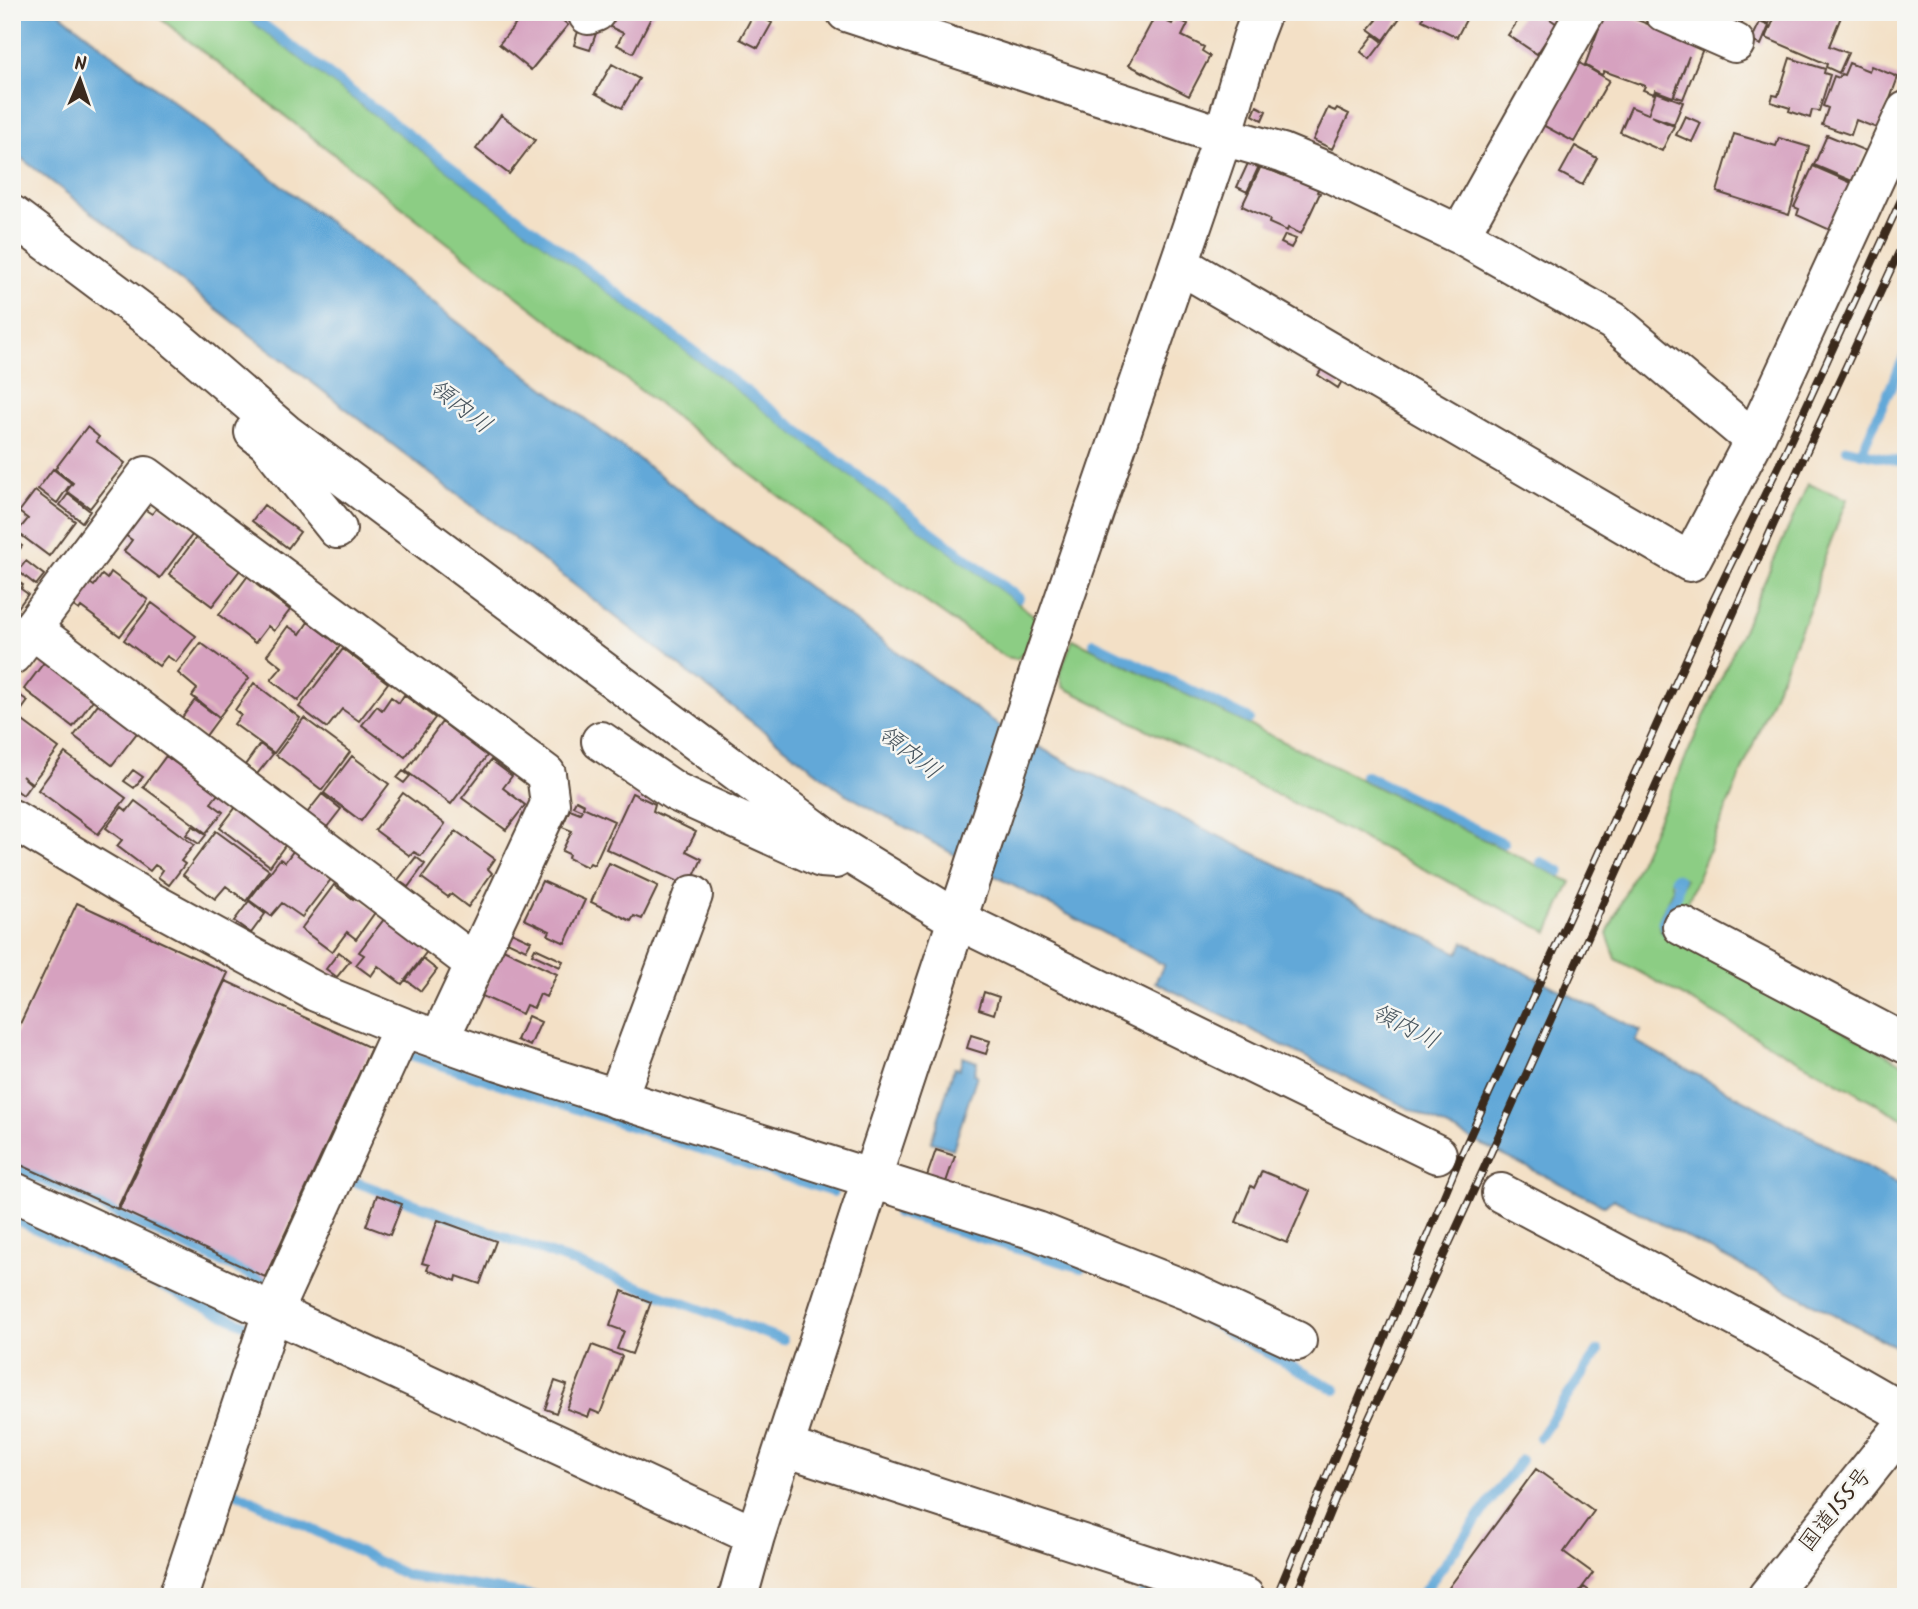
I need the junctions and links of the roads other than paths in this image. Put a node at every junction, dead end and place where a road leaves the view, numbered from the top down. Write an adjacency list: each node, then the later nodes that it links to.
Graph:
1 (846, 12): 7 (main road)
2 (1262, 12): 7 (main road)
3 (1585, 12): 9 (main road)
4 (1664, 12): 5 (main road)
5 (1735, 43)
6 (1906, 111): 12 (main road)
7 (1223, 136): 9 (main road); 10 (main road)
8 (12, 215): 11 (main road)
9 (1460, 235): 12 (main road)
10 (1179, 264): 12 (main road); 19 (main road)
11 (225, 382): 13 (main road); 17 (main road)
12 (1754, 440)
13 (337, 529)
14 (22, 642): 21 (main road); 21 (main road)
15 (601, 741): 17 (main road)
16 (12, 819): 22 (main road)
17 (862, 862): 19 (main road)
18 (693, 895): 25 (main road)
19 (958, 920): 26 (main road); 27 (main road)
20 (1682, 926): 24 (main road)
21 (475, 964): 23 (main road)
22 (403, 1027): 23 (main road); 30 (main road)
23 (439, 1040): 25 (main road)
24 (1906, 1044)
25 (617, 1099): 27 (main road)
26 (1437, 1154)
27 (871, 1180): 31 (main road); 34 (main road)
28 (12, 1191): 30 (main road)
29 (1501, 1193): 32 (main road)
30 (272, 1313): 35 (main road); 37 (main road)
31 (1297, 1341)
32 (1906, 1413)
33 (1906, 1423): 36 (main road, 国道155号)
34 (785, 1447): 35 (main road); 39 (main road)
35 (755, 1536): 38 (main road)
36 (1768, 1596)
37 (178, 1597)
38 (738, 1597)
39 (1245, 1597)

